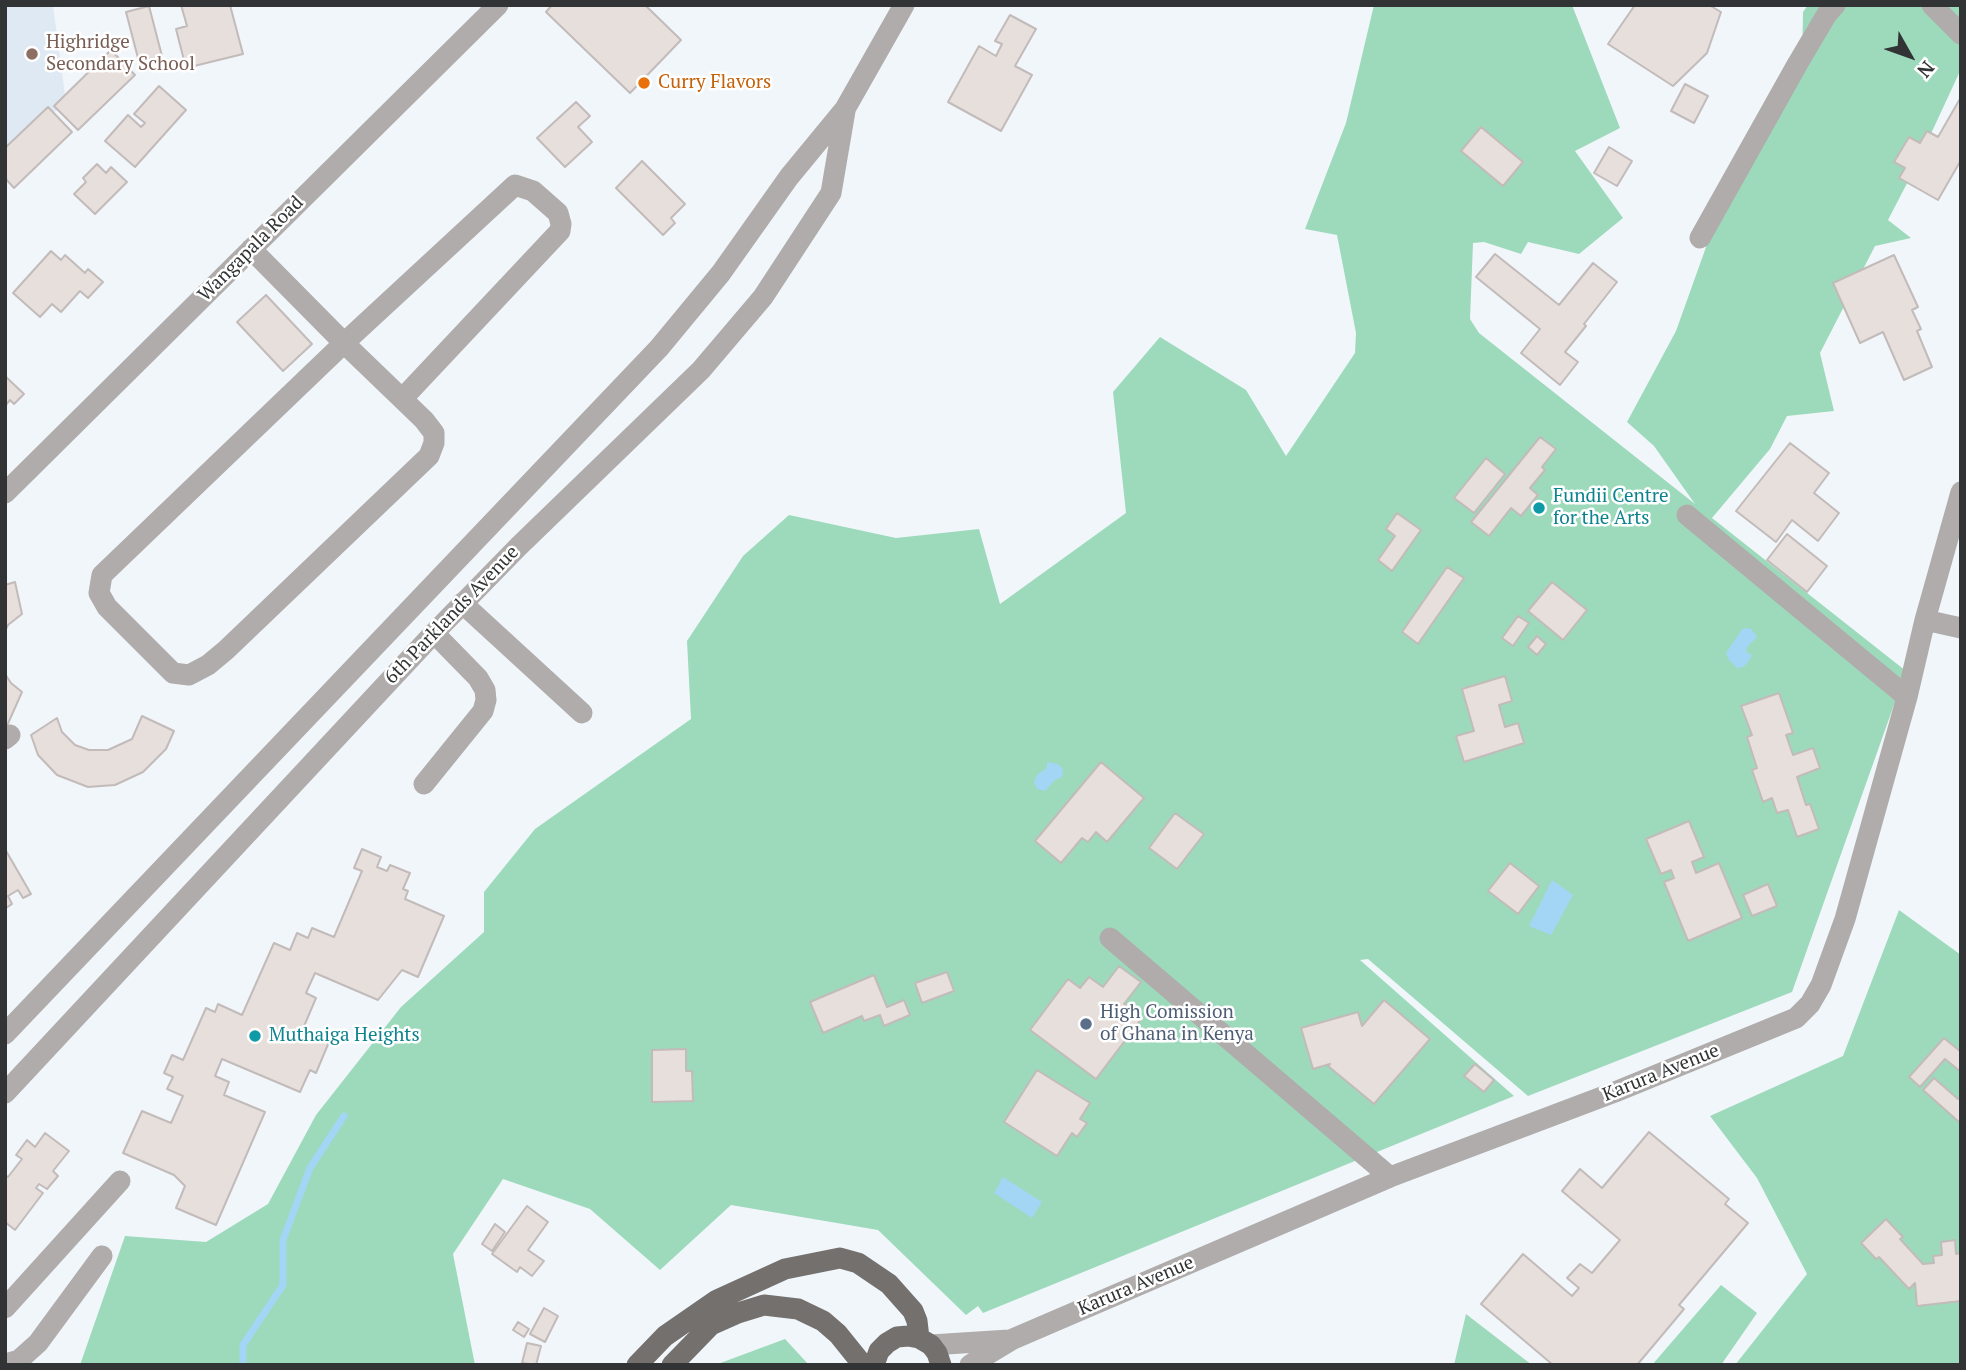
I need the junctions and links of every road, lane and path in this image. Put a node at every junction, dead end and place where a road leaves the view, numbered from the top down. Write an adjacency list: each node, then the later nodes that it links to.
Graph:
1 (498, 5): 8 (street, Wangapala Road)
2 (904, 5): 6 (street, 6th Parklands Avenue)
3 (1835, 5): 7 (street)
4 (1932, 5): 5 (street)
5 (1961, 34)
6 (845, 109): 14 (street, 6th Parklands Avenue); 22 (street, 6th Parklands Avenue)
7 (1700, 238)
8 (251, 248): 9 (street); 12 (street, Wangapala Road)
9 (344, 343): 10 (street); 10 (street); 10 (street)
10 (402, 398)
11 (1961, 492): 15 (street, Karura Avenue)
12 (5, 493)
13 (1687, 515): 18 (street)
14 (462, 603): 17 (street, 6th Parklands Avenue); 19 (street)
15 (1925, 620): 16 (street); 18 (street, Karura Avenue)
16 (1961, 628)
17 (434, 633): 20 (street); 23 (street, 6th Parklands Avenue)
18 (1907, 697): 24 (street, Karura Avenue)
19 (582, 713)
20 (424, 784)
21 (1110, 938): 24 (street)
22 (5, 1034)
23 (5, 1093)
24 (1390, 1177): 28 (street, Karura Avenue)
25 (120, 1181): 27 (street)
26 (102, 1256): 30 (street)
27 (5, 1308)
28 (1013, 1339): 29 (street, Karura Avenue); 36 (street, Karura Avenue)
29 (925, 1341): 31 (main road); 34 (main road); 35 (main road)
30 (5, 1364)
31 (637, 1365)
32 (671, 1365): 33 (main road)
33 (863, 1365)
34 (874, 1365)
35 (941, 1365)
36 (970, 1365)

